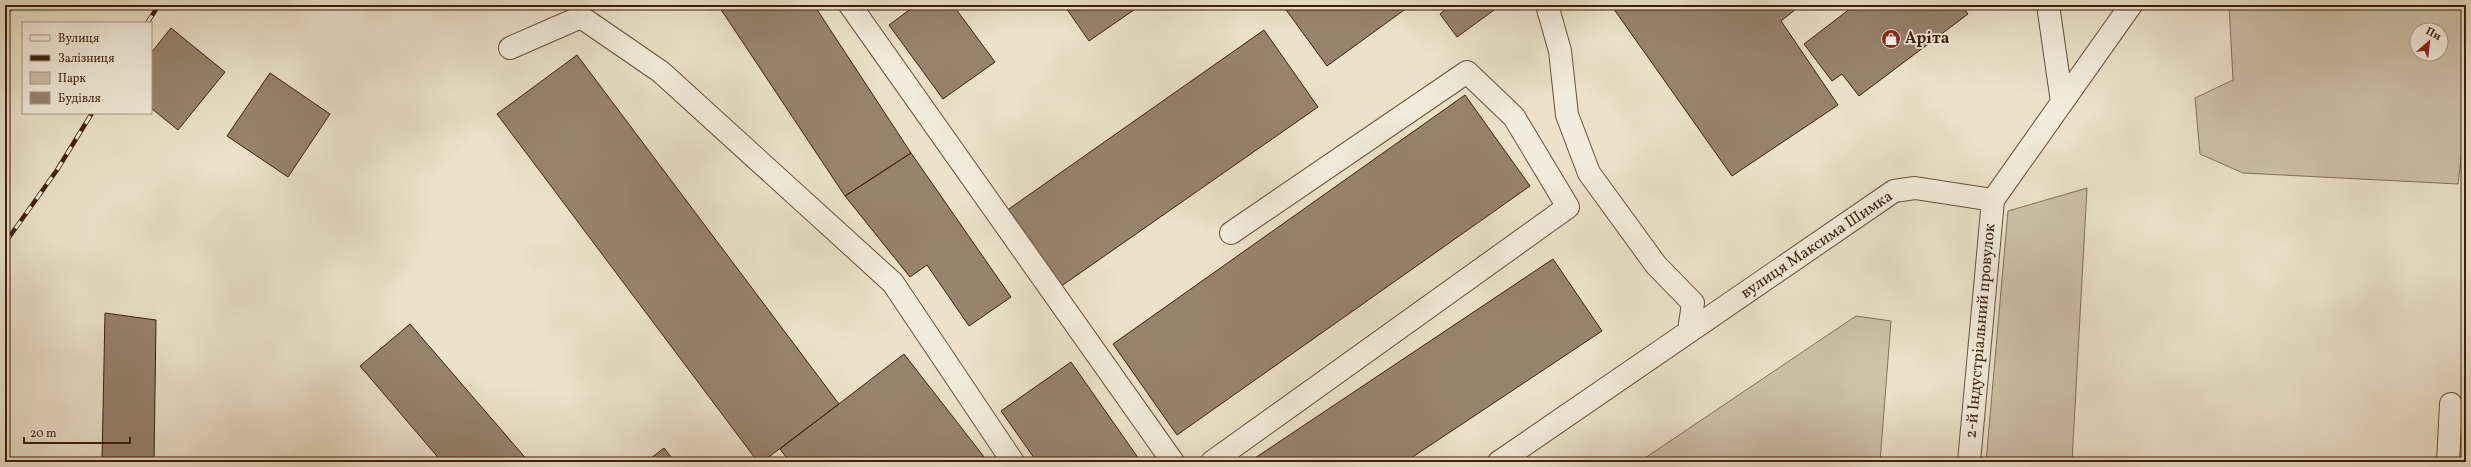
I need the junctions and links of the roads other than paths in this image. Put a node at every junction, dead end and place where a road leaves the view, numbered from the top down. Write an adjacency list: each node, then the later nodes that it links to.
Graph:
1 (850, 5): 12 (street)
2 (1547, 5): 9 (street)
3 (2048, 5): 6 (street)
4 (2131, 5): 6 (street)
5 (510, 48): 11 (street)
6 (2062, 102): 7 (street)
7 (1993, 200): 9 (street, вулиця Максима Шимка); 15 (street, 2-й Індустріальний провулок)
8 (1231, 233): 13 (street)
9 (1689, 331): 14 (street, вулиця Максима Шимка)
10 (2451, 404): 16 (street)
11 (1013, 462)
12 (1173, 462)
13 (1212, 462)
14 (1499, 462)
15 (1969, 462)
16 (2448, 462)

